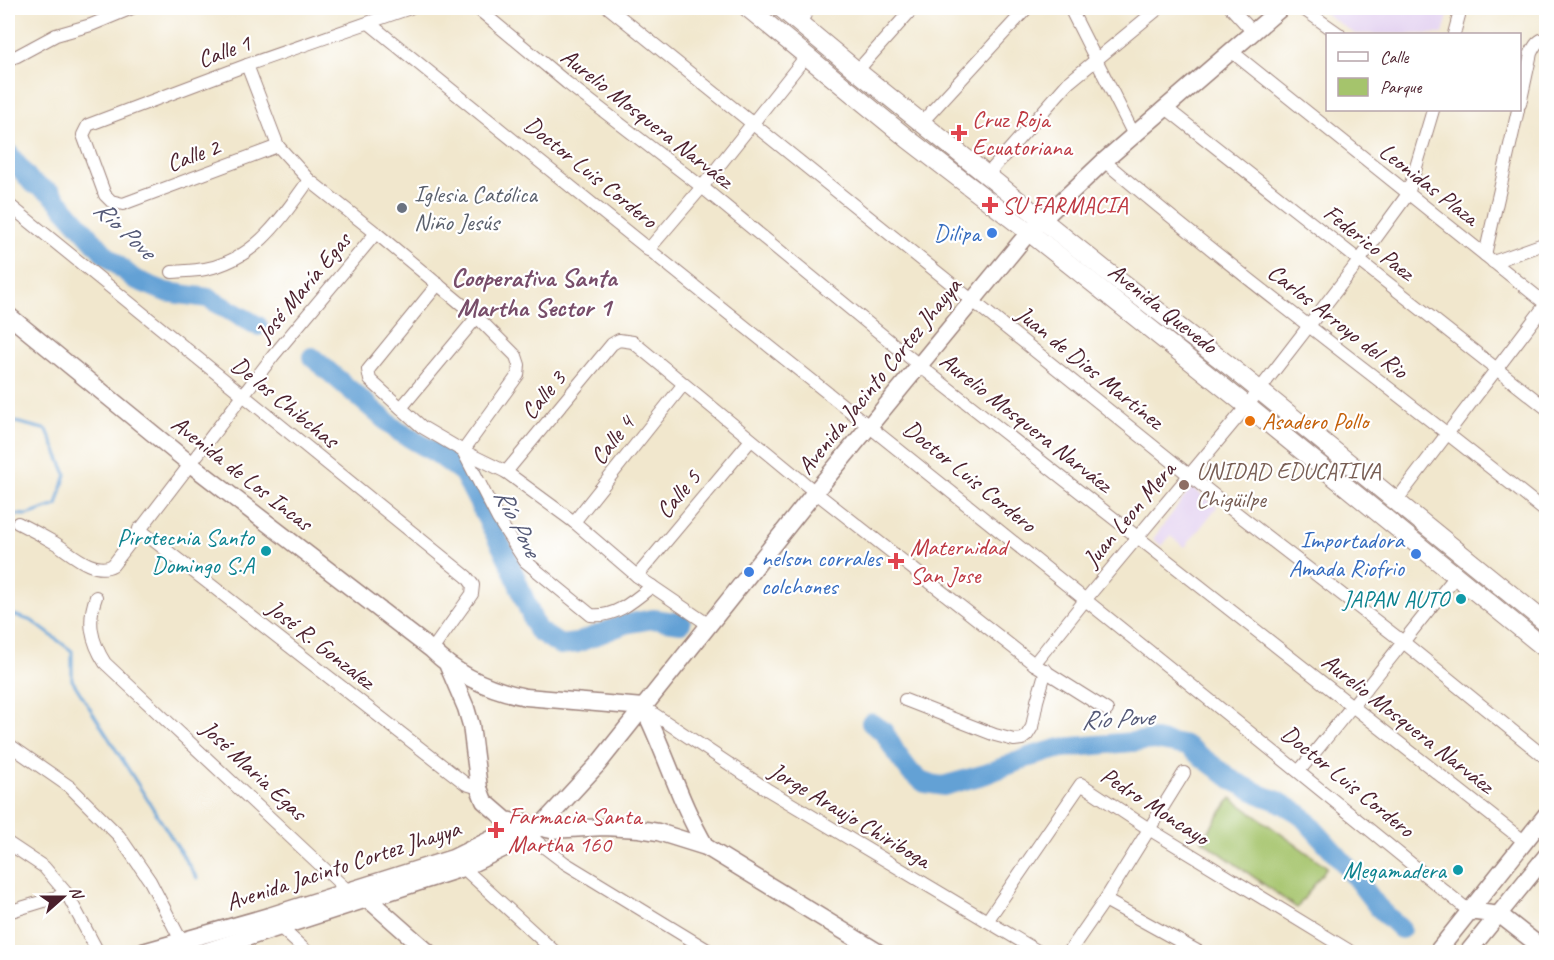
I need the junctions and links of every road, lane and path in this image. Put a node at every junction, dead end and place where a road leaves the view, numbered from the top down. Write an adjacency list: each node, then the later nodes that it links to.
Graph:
1 (132, 8): 23 (street)
2 (410, 8): 16 (street, Calle 1)
3 (477, 8): 38 (street, Aurelio Mosquera Narváez)
4 (609, 8): 32 (street, Juan de Dios Martínez)
5 (748, 8): 22 (main road, Avenida Quevedo)
6 (781, 8): 15 (main road, Avenida Quevedo)
7 (914, 8): 26 (street)
8 (1027, 8): 31 (street)
9 (1070, 8): 24 (street)
10 (1159, 8): 24 (street)
11 (1231, 8): 17 (street)
12 (1281, 8): 17 (main road, Avenida Jacinto Cortez Jhayya)
13 (1302, 8): 18 (street)
14 (1461, 8): 19 (street)
15 (805, 15): 26 (main road, Avenida Quevedo)
16 (369, 23): 25 (street, Calle 1); 46 (street, Doctor Luis Cordero)
17 (1253, 32): 21 (main road, Avenida Jacinto Cortez Jhayya)
18 (1338, 33)
19 (1454, 33)
20 (1546, 38): 27 (street)
21 (1231, 51): 28 (main road, Avenida Jacinto Cortez Jhayya); 39 (street, Leonidas Plaza)
22 (807, 56): 32 (street); 44 (main road, Avenida Quevedo)
23 (8, 57)
24 (1097, 61): 33 (street); 36 (street)
25 (247, 64): 34 (street); 41 (street, Calle 1)
26 (857, 71): 31 (main road, Avenida Quevedo)
27 (1521, 99)
28 (1166, 108): 33 (main road, Avenida Jacinto Cortez Jhayya); 48 (street, Federico Paez)
29 (1433, 111): 39 (street, Juan Leon Mera)
30 (1518, 111): 47 (street)
31 (922, 122): 36 (main road, Avenida Quevedo)
32 (752, 123): 38 (street); 51 (street, Juan de Dios Martínez)
33 (1134, 135): 35 (main road, Avenida Jacinto Cortez Jhayya)
34 (278, 146): 37 (street); 41 (street, Calle 2)
35 (1104, 161): 42 (main road, Avenida Jacinto Cortez Jhayya); 55 (street, Carlos Arroyo del Rio)
36 (987, 175): 42 (main road, Avenida Quevedo)
37 (309, 180): 43 (street); 49 (street)
38 (702, 188): 46 (street); 56 (street, Aurelio Mosquera Narváez)
39 (1408, 194): 47 (street, Leonidas Plaza); 48 (street, Juan Leon Mera)
40 (8, 204): 60 (street, De los Chibchas)
41 (123, 204)
42 (1043, 219): 44 (main road, Avenida Jacinto Cortez Jhayya); 59 (main road, Avenida Quevedo)
43 (376, 232): 50 (street); 60 (street, José María Egas)
44 (1029, 232): 51 (main road, Avenida Jacinto Cortez Jhayya); 61 (main road, Avenida Quevedo)
45 (1546, 243): 47 (street)
46 (648, 250): 64 (street, Doctor Luis Cordero)
47 (1489, 259): 52 (street, Leonidas Plaza)
48 (1359, 261): 55 (street, Juan Leon Mera); 57 (street, Federico Paez)
49 (172, 272)
50 (438, 284): 54 (street); 62 (street)
51 (972, 300): 56 (main road, Avenida Jacinto Cortez Jhayya); 70 (street, Juan de Dios Martínez)
52 (1546, 304): 57 (street)
53 (8, 315): 68 (main road, Avenida de Los Incas)
54 (477, 316): 62 (street); 67 (street)
55 (1308, 326): 59 (street, Juan Leon Mera); 65 (street, Carlos Arroyo del Rio)
56 (920, 366): 64 (main road, Avenida Jacinto Cortez Jhayya); 77 (street, Aurelio Mosquera Narváez)
57 (1496, 368): 63 (street, Federico Paez); 65 (street)
58 (682, 385): 66 (street); 69 (street, Calle 3); 74 (street, Calle 4)
59 (1258, 391): 61 (street, Juan Leon Mera); 72 (main road, Avenida Quevedo)
60 (243, 395): 68 (street, José María Egas); 87 (street, De los Chibchas)
61 (1247, 406): 70 (street, Juan Leon Mera); 79 (main road, Avenida Quevedo)
62 (401, 408): 67 (street)
63 (1546, 408)
64 (870, 428): 71 (main road, Avenida Jacinto Cortez Jhayya); 82 (street, Doctor Luis Cordero)
65 (1448, 433): 72 (street); 73 (street, Carlos Arroyo del Rio)
66 (751, 440): 71 (street); 78 (street, Calle 5)
67 (463, 451): 69 (street); 80 (street)
68 (189, 464): 76 (street, José María Egas); 87 (main road, Avenida de Los Incas)
69 (506, 472): 74 (street)
70 (1190, 474): 77 (street, Juan Leon Mera); 85 (street, Juan de Dios Martínez)
71 (815, 492): 84 (main road, Avenida Jacinto Cortez Jhayya); 88 (street)
72 (1396, 501): 83 (main road, Avenida Quevedo)
73 (1546, 512)
74 (574, 522): 78 (street)
75 (18, 523): 76 (street, José María Egas)
76 (139, 529): 99 (street, José R. Gonzalez)
77 (1139, 537): 82 (street, Juan Leon Mera); 93 (street, Aurelio Mosquera Narváez)
78 (637, 576): 80 (street)
79 (1456, 576): 85 (street); 86 (main road, Avenida Quevedo)
80 (652, 586): 84 (street)
81 (96, 597): 108 (street, José Maria Egas)
82 (1086, 599): 88 (street, Juan Leon Mera); 97 (street, Doctor Luis Cordero)
83 (1546, 623)
84 (707, 629): 92 (main road, Avenida Jacinto Cortez Jhayya)
85 (1402, 641): 93 (street); 96 (street, Juan de Dios Martínez)
86 (1546, 649)
87 (432, 650): 89 (main road, Avenida de Los Incas)
88 (1034, 664): 90 (street)
89 (448, 666): 92 (main road, Avenida de Los Incas); 99 (main road, Avenida de Los Incas)
90 (1046, 670): 91 (street); 94 (street)
91 (905, 700)
92 (643, 707): 101 (main road, Avenida Jacinto Cortez Jhayya); 105 (main road); 115 (street, Jorge Araujo Chiriboga)
93 (1353, 707): 97 (street); 103 (street, Aurelio Mosquera Narváez)
94 (1107, 710)
95 (8, 744): 117 (street)
96 (1546, 758)
97 (1299, 771): 112 (street, Doctor Luis Cordero)
98 (1184, 773): 102 (street)
99 (479, 789): 101 (main road, Avenida de Los Incas)
100 (1546, 815): 103 (main road)
101 (527, 828): 105 (main road, Avenida de Los Incas); 107 (main road, Avenida Jacinto Cortez Jhayya); 126 (street)
102 (1149, 829): 111 (street); 115 (street, Pedro Moncayo); 118 (street, Pedro Moncayo)
103 (1525, 842): 112 (main road)
104 (8, 843): 109 (street)
105 (706, 847): 127 (main road, Avenida de Los Incas)
106 (1546, 856): 114 (main road)
107 (458, 863): 108 (main road, Avenida Jacinto Cortez Jhayya); 110 (main road, Avenida Jacinto Cortez Jhayya); 125 (street)
108 (348, 891): 110 (main road, José Maria Egas); 117 (main road, Avenida Jacinto Cortez Jhayya)
109 (67, 894): 113 (street); 120 (street)
110 (368, 899): 116 (main road, Avenida Jacinto Cortez Jhayya); 124 (main road, José Maria Egas)
111 (1105, 900): 129 (street); 130 (street)
112 (1468, 911): 114 (main road); 131 (main road)
113 (8, 912)
114 (1500, 915): 119 (main road); 132 (main road)
115 (987, 921): 128 (street, Jorge Araujo Chiriboga)
116 (281, 928): 122 (main road, Avenida Jacinto Cortez Jhayya); 123 (street)
117 (185, 947): 121 (main road, Avenida Jacinto Cortez Jhayya)
118 (1347, 951)
119 (1546, 951)
120 (98, 952)
121 (143, 952)
122 (203, 952)
123 (307, 952)
124 (428, 952)
125 (555, 952)
126 (711, 952)
127 (878, 952)
128 (1039, 952)
129 (1069, 952)
130 (1199, 952)
131 (1437, 952)
132 (1468, 952)

